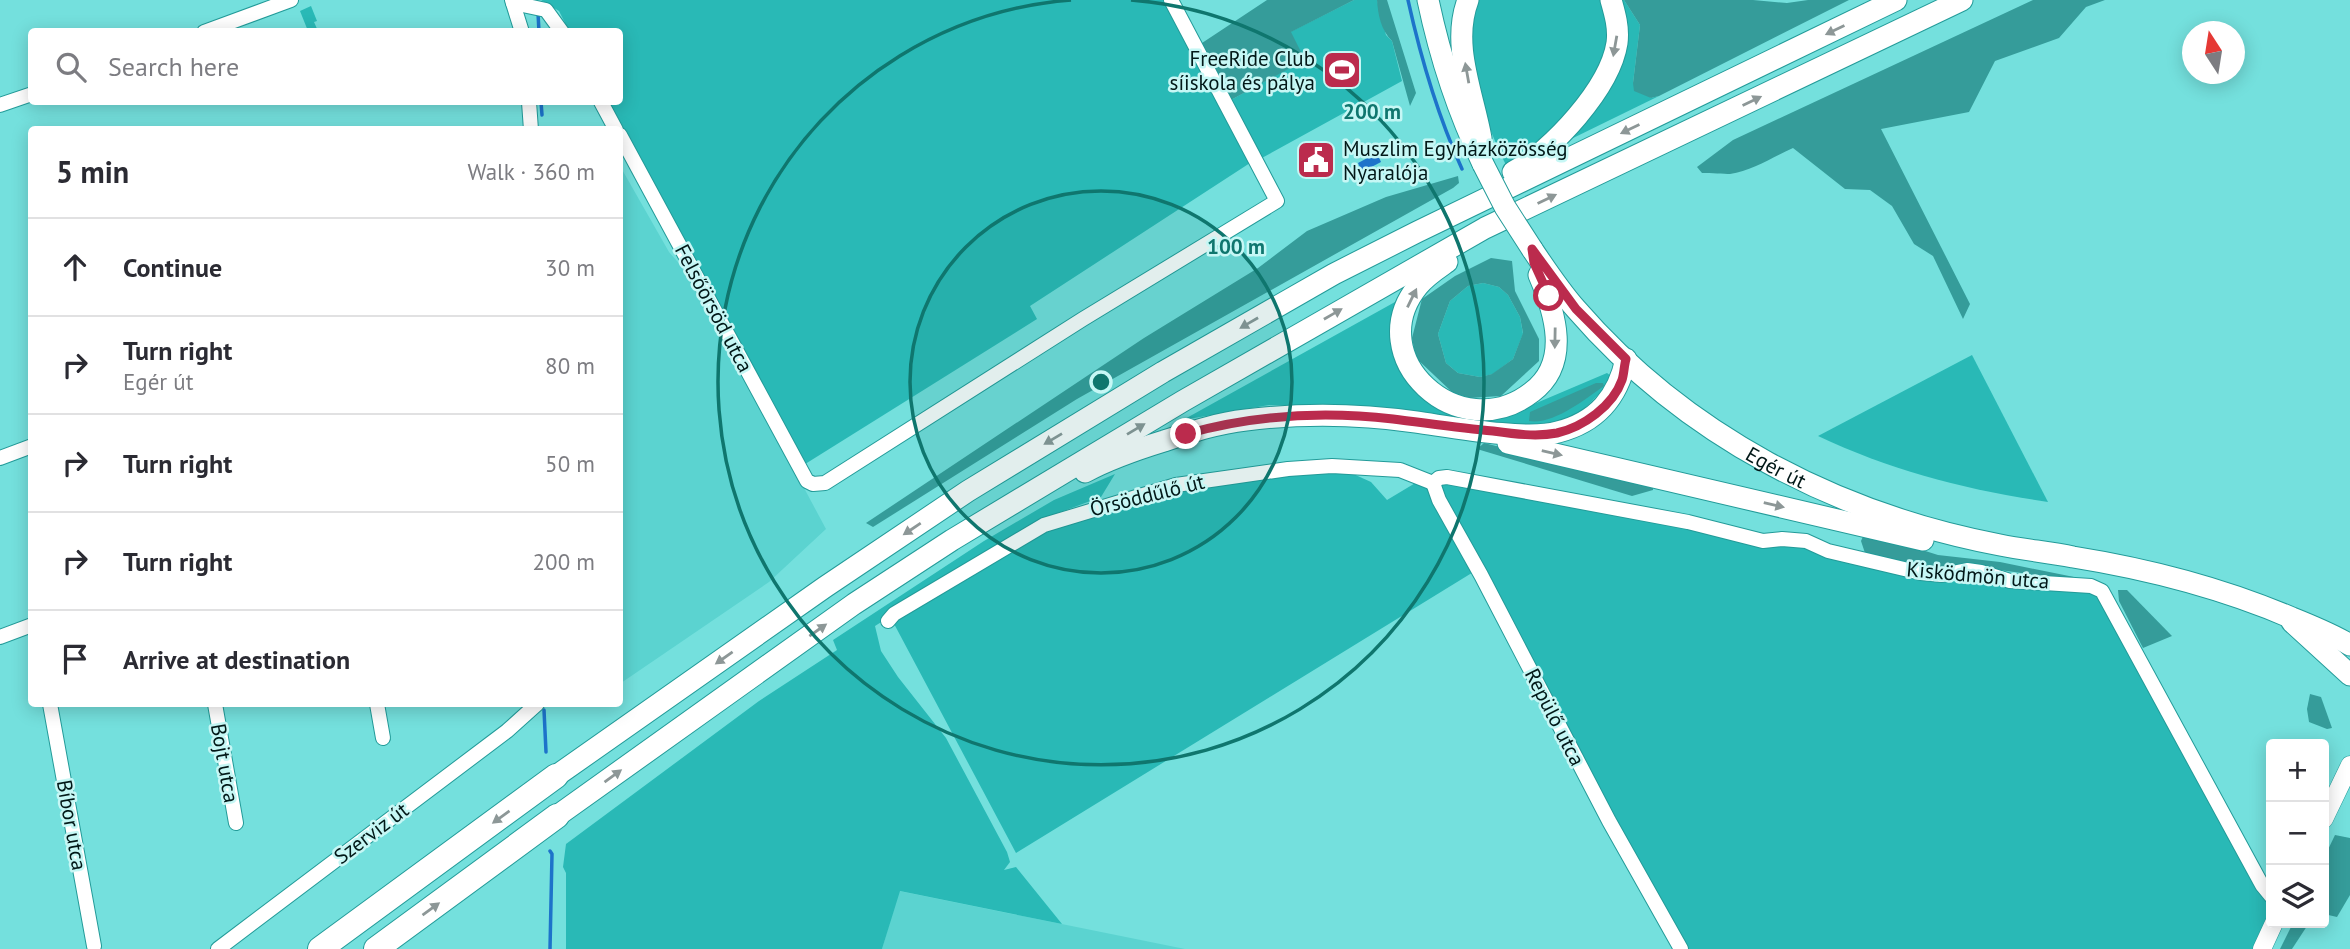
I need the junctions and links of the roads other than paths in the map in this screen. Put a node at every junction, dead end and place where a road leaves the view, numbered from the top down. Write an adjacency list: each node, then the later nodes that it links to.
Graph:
1 (291, 0): 10 (street)
2 (1171, 0): 19 (street, Felsőörsöd utca)
3 (1429, 0): 20 (main road, Egér út)
4 (1468, 0): 20 (main road, one-way to 4)
5 (1611, 0): 22 (main road, one-way to 22)
6 (1896, 0): 22 (main road, one-way to 22)
7 (1962, 0): 21 (main road, one-way to 7)
8 (512, 1): 9 (street); 11 (street)
9 (549, 8): 12 (street)
10 (215, 28)
11 (521, 28)
12 (560, 28)
13 (28, 95): 14 (street)
14 (0, 105)
15 (529, 105): 17 (street)
16 (603, 105): 18 (street)
17 (531, 126)
18 (614, 126)
19 (623, 141)
20 (1483, 164): 23 (main road, Egér út, bridge)
21 (1485, 228): 23 (main road, one-way to 21); 29 (main road, one-way to 21)
22 (1417, 232): 43 (main road, one-way to 43)
23 (1532, 249): 24 (main road, Egér út)
24 (1626, 359): 25 (main road); 30 (main road, Egér út)
25 (1438, 425): 29 (main road); 30 (main road, one-way to 30)
26 (28, 448): 27 (street)
27 (0, 458)
28 (1433, 483): 32 (street, Örsöddűlő út); 47 (street, Kisködmön utca); 53 (street, Repülő utca)
29 (952, 540): 45 (main road, one-way to 29)
30 (1998, 545): 31 (main road, Egér út)
31 (2283, 613): 35 (main road, Egér út); 36 (main road)
32 (888, 621)
33 (28, 626): 34 (street)
34 (0, 637)
35 (2347, 641)
36 (2350, 674)
37 (51, 707): 49 (street, Bíbor utca)
38 (216, 707): 46 (street, Bojt utca)
39 (378, 707): 41 (street)
40 (527, 710): 50 (street, Szerviz út)
41 (383, 738)
42 (2350, 765): 44 (street)
43 (556, 776): 51 (highway, one-way to 51)
44 (2329, 809)
45 (557, 816): 52 (highway, one-way to 45)
46 (236, 822)
47 (2266, 890)
48 (2272, 928): 54 (street)
49 (94, 946)
50 (218, 949)
51 (320, 949)
52 (376, 949)
53 (1681, 949)
54 (2262, 949)

